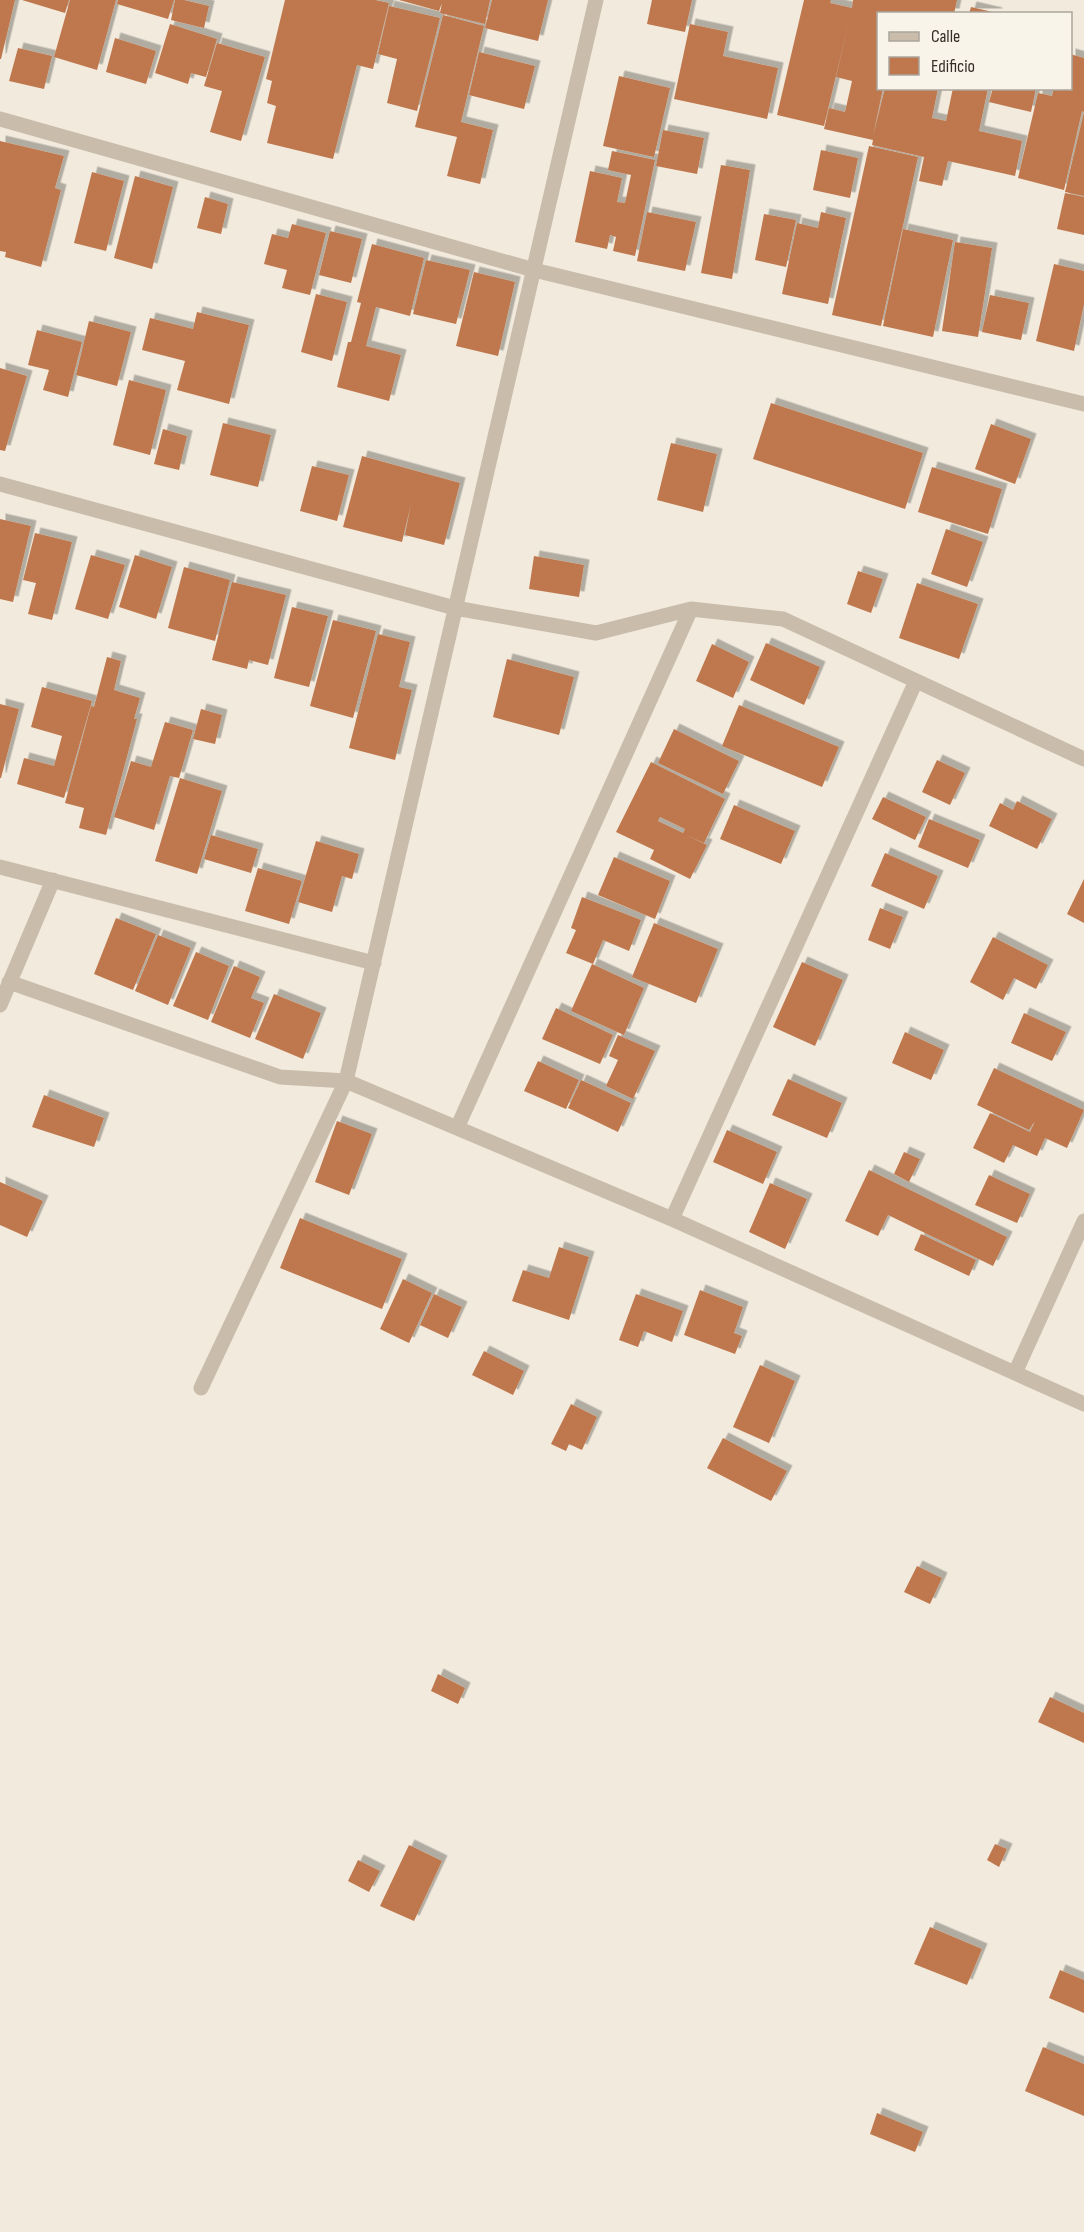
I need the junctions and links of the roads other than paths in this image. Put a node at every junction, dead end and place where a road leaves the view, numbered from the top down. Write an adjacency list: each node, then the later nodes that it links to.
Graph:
1 (596, 0): 3 (street)
2 (0, 119): 3 (street)
3 (534, 270): 4 (street); 6 (street)
4 (1084, 404)
5 (0, 484): 6 (street)
6 (455, 608): 7 (street); 12 (street)
7 (691, 609): 8 (street); 16 (street)
8 (916, 681): 9 (street); 17 (street)
9 (1084, 759)
10 (0, 867): 11 (street)
11 (53, 880): 12 (street); 13 (street)
12 (374, 963): 15 (street)
13 (9, 982): 14 (street); 15 (street)
14 (0, 1005)
15 (346, 1080): 16 (street); 20 (street)
16 (457, 1128): 17 (street)
17 (672, 1219): 19 (street)
18 (1084, 1221): 19 (street)
19 (1015, 1373): 21 (street)
20 (201, 1388)
21 (1084, 1404)

